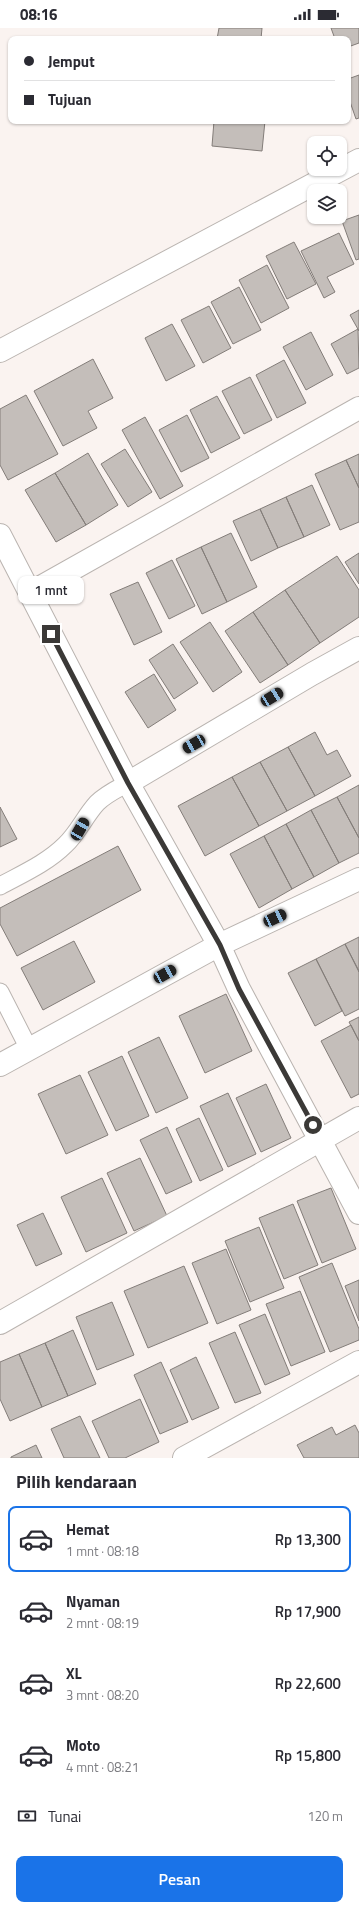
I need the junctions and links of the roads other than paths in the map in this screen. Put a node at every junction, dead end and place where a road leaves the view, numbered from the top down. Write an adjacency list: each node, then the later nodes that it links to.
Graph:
1 (359, 160): 2 (street)
2 (0, 351)
3 (359, 408): 6 (street)
4 (0, 535): 5 (street)
5 (6, 560): 6 (street)
6 (30, 593): 8 (street)
7 (359, 648): 8 (street)
8 (128, 783): 10 (lane); 11 (street)
9 (359, 879): 11 (street)
10 (0, 886)
11 (220, 945): 13 (street); 16 (street)
12 (0, 992): 13 (lane)
13 (29, 1049): 14 (street)
14 (0, 1065)
15 (359, 1118): 16 (street)
16 (320, 1139): 17 (street); 18 (street)
17 (359, 1213)
18 (0, 1323)
19 (359, 1362): 20 (street)
20 (184, 1458)

